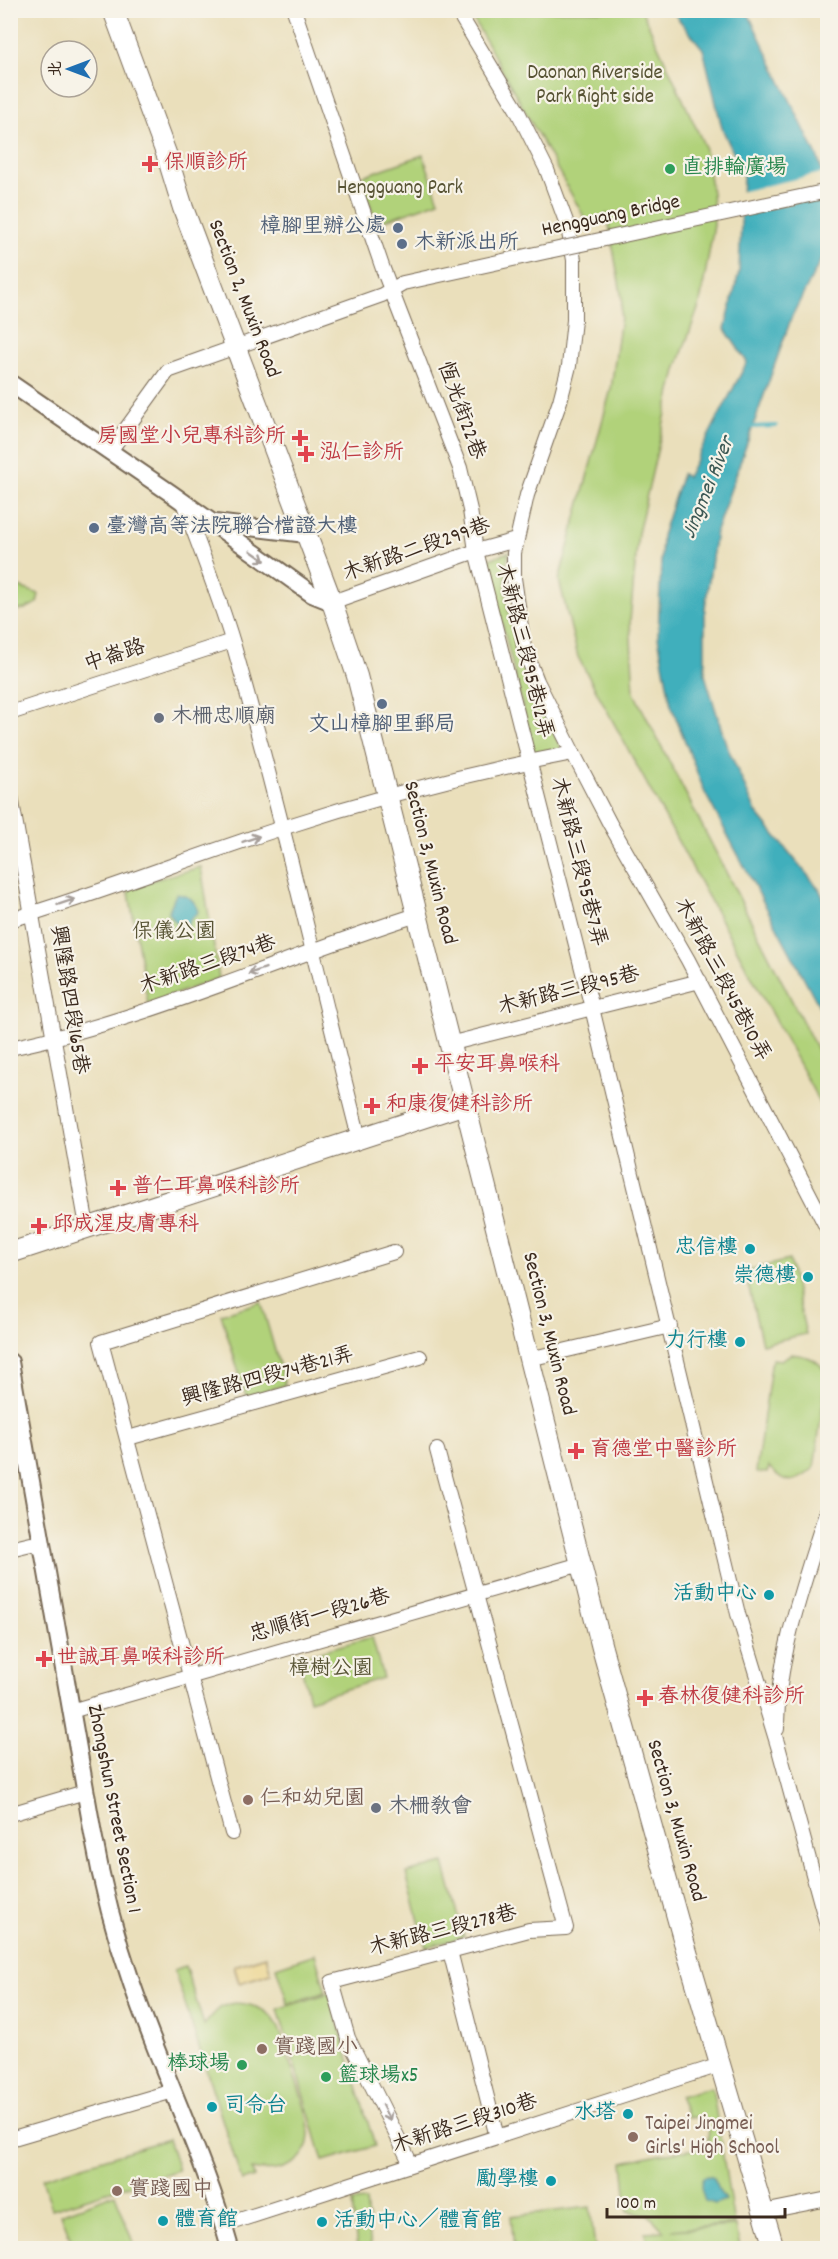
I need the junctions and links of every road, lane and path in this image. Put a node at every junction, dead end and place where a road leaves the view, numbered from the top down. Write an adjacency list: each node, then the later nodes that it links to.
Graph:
1 (113, 10): 6 (main road, Section 2, Muxin Road)
2 (294, 10): 5 (street, 恆光街22巷)
3 (457, 10): 12 (street, 木新路三段45巷10弄)
4 (828, 191): 5 (street, Hengguang Bridge, bridge)
5 (397, 286): 6 (street, Hengguang Bridge); 13 (street, 恆光街22巷)
6 (236, 346): 8 (street, Hengguang Bridge); 11 (main road, Section 2, Muxin Road)
7 (10, 383): 8 (street)
8 (110, 451): 9 (street)
9 (183, 502): 10 (street); 15 (street)
10 (211, 523): 11 (street); 14 (street, one-way to 14)
11 (306, 534): 14 (main road, Section 2, Muxin Road)
12 (516, 540): 13 (street, 木新路二段299巷); 17 (street, 木新路三段45巷10弄)
13 (476, 550): 14 (street, 木新路二段299巷); 18 (street, 木新路三段95巷12弄)
14 (332, 602): 20 (main road, Section 3, Muxin Road)
15 (232, 641): 16 (street, 中崙路); 21 (street)
16 (10, 713)
17 (573, 753): 18 (street); 26 (street, 木新路三段45巷10弄)
18 (529, 761): 20 (street); 27 (street, 木新路三段95巷7弄)
19 (10, 791): 22 (street, 興隆路四段165巷)
20 (387, 796): 21 (street); 23 (main road, Section 3, Muxin Road)
21 (282, 828): 22 (street, one-way to 21); 25 (street)
22 (32, 914): 24 (street); 28 (street, 興隆路四段165巷)
23 (417, 915): 25 (street, 木新路三段74巷); 29 (main road, Section 3, Muxin Road)
24 (10, 920)
25 (312, 952): 28 (street, 木新路三段74巷, one-way to 28); 32 (street)
26 (700, 981): 27 (street, 木新路三段95巷); 34 (street, 木新路三段45巷10弄)
27 (592, 1008): 29 (street, 木新路三段95巷); 38 (street, 木新路三段95巷7弄)
28 (53, 1039): 30 (street, 木新路三段74巷); 33 (street, 興隆路四段165巷)
29 (449, 1044): 31 (main road, Section 3, Muxin Road)
30 (10, 1048)
31 (463, 1098): 32 (main road); 37 (main road); 40 (main road, Section 3, Muxin Road)
32 (356, 1126): 33 (main road)
33 (85, 1215): 35 (main road)
34 (828, 1230)
35 (10, 1240)
36 (394, 1252): 43 (street)
37 (10, 1253)
38 (670, 1326): 40 (street); 52 (street, 木新路三段95巷7弄)
39 (420, 1357): 43 (street, 興隆路四段74巷21弄)
40 (529, 1359): 48 (main road, Section 3, Muxin Road)
41 (10, 1362): 42 (street, Zhongshun Street Section 1)
42 (15, 1410): 46 (street, Zhongshun Street Section 1)
43 (128, 1438): 50 (street)
44 (436, 1450): 49 (street)
45 (828, 1506): 52 (street)
46 (42, 1549): 47 (street); 51 (street, Zhongshun Street Section 1)
47 (10, 1550)
48 (581, 1564): 49 (street, 忠順街一段26巷); 60 (main road, Section 3, Muxin Road)
49 (476, 1594): 50 (street, 忠順街一段26巷); 59 (street, 木新路三段278巷)
50 (190, 1676): 51 (street, 忠順街一段26巷); 55 (street)
51 (71, 1711): 53 (street, Zhongshun Street Section 1)
52 (778, 1750): 56 (street)
53 (85, 1792): 54 (street); 61 (street, Zhongshun Street Section 1)
54 (10, 1814)
55 (232, 1833)
56 (814, 1880): 57 (street); 58 (street)
57 (828, 1898)
58 (828, 1929)
59 (450, 1951): 62 (street); 64 (street, 木新路三段278巷, one-way to 64)
60 (720, 2065): 62 (street, 木新路三段310巷); 66 (main road, Section 3, Muxin Road)
61 (173, 2091): 63 (street); 67 (street, Zhongshun Street Section 1)
62 (496, 2137): 64 (street, 木新路三段310巷)
63 (10, 2139)
64 (411, 2164): 67 (street, 木新路三段310巷)
65 (828, 2199): 66 (street)
66 (763, 2212): 69 (main road, Section 3, Muxin Road)
67 (224, 2224): 68 (street, Zhongshun Street Section 1)
68 (230, 2248)
69 (774, 2248)

